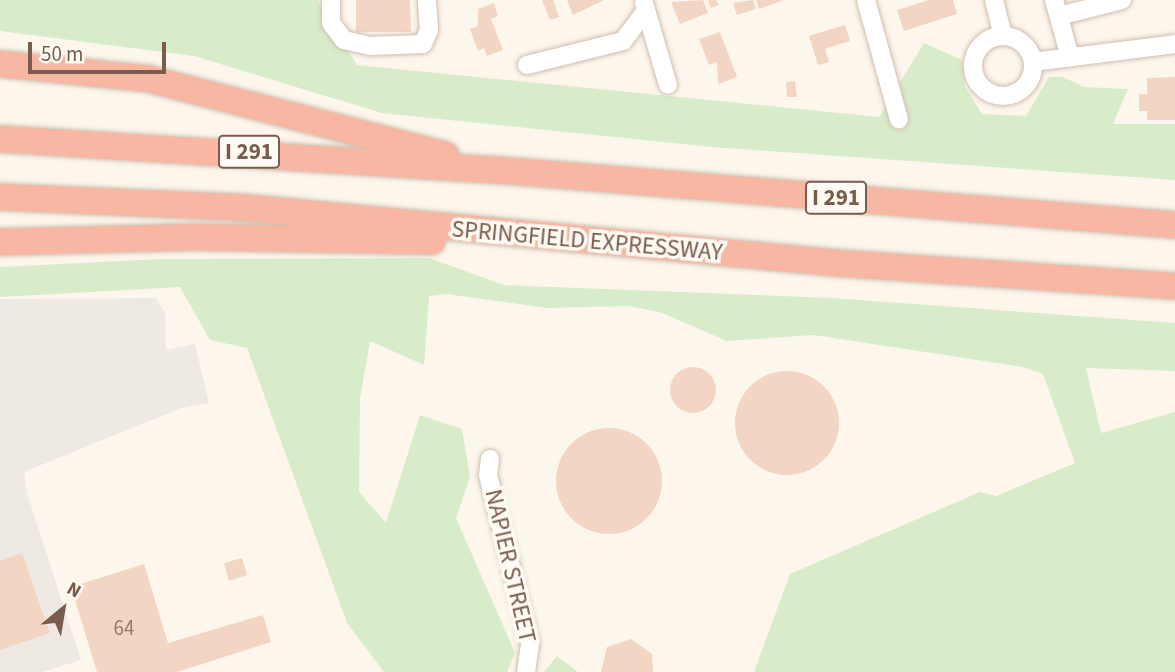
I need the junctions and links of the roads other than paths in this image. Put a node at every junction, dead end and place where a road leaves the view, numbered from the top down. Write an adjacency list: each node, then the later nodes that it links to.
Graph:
1 (331, 0): 2 (street)
2 (427, 0)
3 (866, 0): 15 (street)
4 (995, 0): 8 (street)
5 (1122, 0): 7 (street)
6 (644, 5): 13 (street); 14 (street)
7 (1056, 8): 10 (street)
8 (1003, 36): 11 (street); 11 (street)
9 (1175, 44): 10 (street)
10 (1070, 57): 11 (street)
11 (1033, 62)
12 (0, 64): 17 (highway)
13 (527, 65)
14 (668, 85)
15 (899, 120)
16 (0, 139): 17 (highway, I 291)
17 (497, 170): 19 (highway, I 291)
18 (0, 197): 20 (highway, SPRINGFIELD EXPRESSWAY / I 291)
19 (1175, 225)
20 (574, 240): 21 (highway); 22 (highway, SPRINGFIELD EXPRESSWAY / I 291)
21 (0, 242)
22 (1175, 285)
23 (490, 460): 24 (street, NAPIER STREET)
24 (526, 672)

